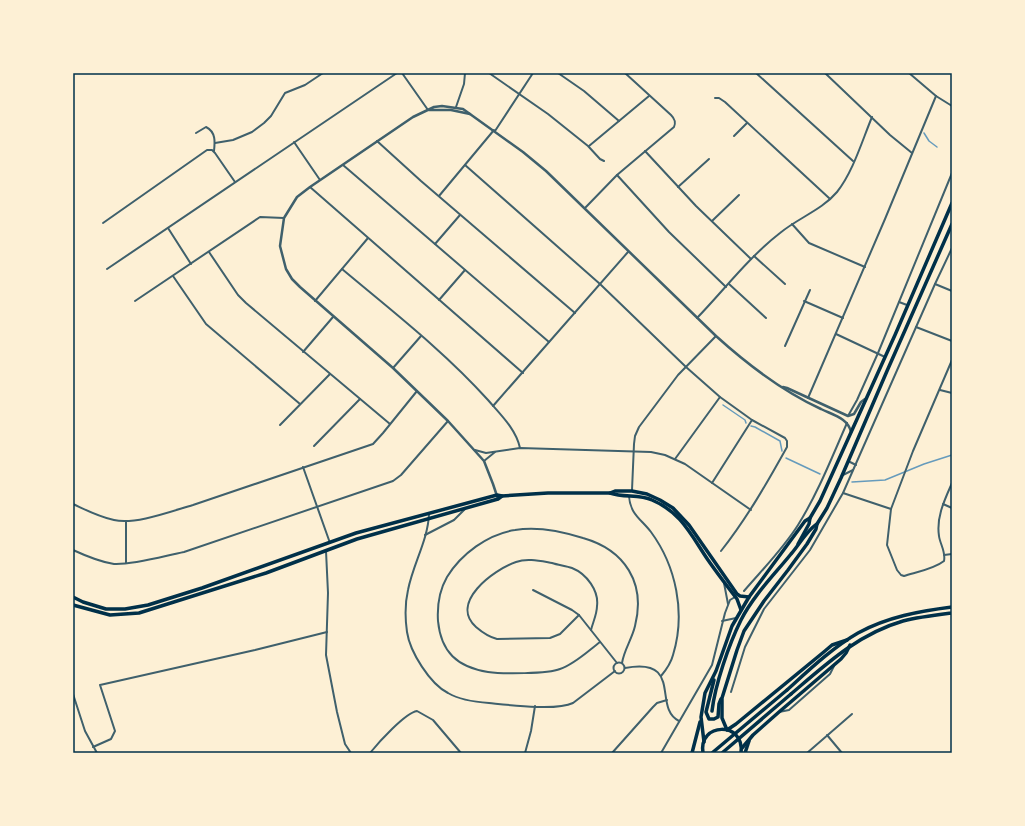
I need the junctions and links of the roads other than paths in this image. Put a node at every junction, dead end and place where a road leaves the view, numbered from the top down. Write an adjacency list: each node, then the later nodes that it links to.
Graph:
1 (323, 73): 28 (street)
2 (397, 73): 27 (street)
3 (402, 73): 18 (street)
4 (465, 73): 17 (street)
5 (489, 73): 12 (street)
6 (534, 73): 12 (street)
7 (558, 73): 21 (street)
8 (625, 73): 13 (street)
9 (756, 73): 35 (street)
10 (825, 73): 20 (street)
11 (909, 73): 14 (street)
12 (520, 94): 23 (street); 29 (street)
13 (649, 96): 21 (street); 31 (street)
14 (936, 96): 16 (street); 32 (street)
15 (715, 98): 22 (street)
16 (952, 106)
17 (456, 107): 18 (street); 19 (street)
18 (428, 110): 19 (street); 26 (street)
19 (470, 114): 23 (street)
20 (872, 117): 32 (street); 35 (street)
21 (619, 121): 29 (street)
22 (747, 123): 25 (street); 46 (street)
23 (495, 131): 37 (street); 48 (street)
24 (196, 133): 28 (street)
25 (734, 136)
26 (377, 141): 36 (street); 45 (street)
27 (294, 142): 40 (street); 41 (street)
28 (215, 143): 30 (street)
29 (588, 146): 34 (street)
30 (214, 151): 41 (street); 52 (street)
31 (645, 151): 39 (street); 43 (street)
32 (912, 153): 64 (street)
33 (709, 159): 43 (street)
34 (604, 161)
35 (853, 161): 46 (street)
36 (343, 165): 40 (street); 57 (street)
37 (465, 165): 45 (street); 69 (street)
38 (952, 173): 80 (street)
39 (617, 175): 48 (street); 73 (street)
40 (320, 180): 42 (street)
41 (235, 182): 55 (street)
42 (310, 187): 50 (street); 56 (street)
43 (678, 187): 51 (street)
44 (739, 195): 51 (street)
45 (439, 196): 49 (street)
46 (829, 199): 53 (street)
47 (952, 203): 81 (main road)
48 (585, 208): 60 (street)
49 (460, 215): 57 (street); 82 (street)
50 (284, 218): 59 (street); 78 (street)
51 (712, 221): 62 (street)
52 (103, 223)
53 (792, 224): 61 (street); 64 (street)
54 (952, 224): 126 (main road)
55 (168, 228): 63 (street); 65 (street)
56 (368, 238): 66 (street); 76 (street)
57 (435, 244): 67 (street)
58 (952, 248): 72 (street)
59 (209, 252): 63 (street); 94 (street)
60 (628, 252): 69 (street); 84 (street)
61 (754, 256): 62 (street); 71 (street)
62 (751, 258): 70 (street)
63 (191, 264): 68 (street)
64 (865, 267): 86 (street)
65 (107, 269)
66 (342, 269): 78 (street); 89 (street)
67 (465, 270): 76 (street); 92 (street)
68 (173, 276): 77 (street); 110 (street)
69 (600, 284): 82 (street); 98 (street)
70 (729, 284): 73 (street); 85 (street)
71 (785, 284)
72 (935, 284): 75 (street); 87 (street)
73 (726, 287): 84 (street)
74 (810, 290): 79 (street)
75 (952, 291)
76 (439, 300): 100 (street)
77 (135, 301)
78 (315, 301): 83 (street)
79 (804, 302): 86 (street); 93 (street)
80 (899, 302): 81 (street); 95 (street)
81 (908, 306): 96 (main road)
82 (575, 312): 92 (street)
83 (333, 317): 94 (street); 99 (street)
84 (697, 318): 90 (street)
85 (766, 318)
86 (843, 318): 88 (street)
87 (916, 327): 91 (street); 127 (street)
88 (836, 334): 95 (street); 108 (street)
89 (422, 336): 99 (street); 111 (street)
90 (716, 336): 98 (street); 102 (street)
91 (952, 341)
92 (549, 342): 100 (street)
93 (785, 346)
94 (303, 352): 101 (street)
95 (878, 353): 96 (street); 112 (street)
96 (885, 357): 107 (main road)
97 (952, 360): 103 (street)
98 (686, 367): 106 (street); 123 (street)
99 (393, 368): 104 (street)
100 (523, 373): 111 (street)
101 (330, 374): 109 (street); 110 (street)
102 (782, 387): 108 (street); 115 (street)
103 (939, 390): 105 (street); 143 (street)
104 (418, 391): 114 (street); 116 (street)
105 (952, 393)
106 (720, 397): 113 (street); 124 (street)
107 (868, 397): 112 (street); 118 (main road)
108 (808, 398): 112 (street)
109 (360, 400): 116 (street); 119 (street)
110 (300, 404): 117 (street)
111 (493, 406): 120 (street)
112 (848, 416)
113 (752, 420): 131 (street); 144 (street)
114 (448, 421): 121 (street); 140 (street)
115 (847, 422): 118 (street); 160 (street)
116 (390, 424): 128 (street)
117 (280, 425)
118 (852, 432): 146 (main road)
119 (314, 446)
120 (520, 448): 122 (street); 123 (street)
121 (475, 450): 122 (street); 125 (street)
122 (496, 451): 125 (street)
123 (634, 451): 124 (street); 133 (street)
124 (675, 459): 131 (street)
125 (484, 461): 137 (street)
126 (848, 461): 127 (street); 130 (main road)
127 (856, 465): 129 (street)
128 (303, 467): 140 (street); 147 (street)
129 (854, 470): 130 (street); 135 (street)
130 (843, 475): 148 (main road)
131 (712, 483): 144 (street)
132 (952, 483): 139 (street)
133 (632, 491): 134 (main road); 163 (main road)
134 (610, 493): 136 (main road); 137 (main road)
135 (843, 493): 143 (street); 183 (street)
136 (628, 495): 158 (main road); 182 (street)
137 (497, 497): 141 (main road); 145 (main road)
138 (73, 504): 147 (street)
139 (943, 504): 142 (street); 156 (street)
140 (317, 507): 150 (street); 157 (street)
141 (467, 507): 145 (main road); 149 (street)
142 (952, 508)
143 (891, 509): 156 (street)
144 (751, 510): 153 (street)
145 (429, 516): 149 (street); 150 (main road); 152 (main road)
146 (810, 518): 154 (main road); 163 (main road)
147 (126, 521): 157 (street)
148 (817, 524): 154 (main road); 185 (main road)
149 (425, 535): 187 (street)
150 (330, 543): 161 (main road)
151 (73, 550): 157 (street)
152 (326, 550): 164 (main road); 173 (street)
153 (721, 551)
154 (794, 551): 188 (main road)
155 (952, 554): 156 (street)
156 (944, 555)
157 (126, 563)
158 (724, 581): 162 (main road); 165 (street)
159 (533, 590): 169 (street)
160 (744, 591)
161 (73, 597)
162 (735, 597): 165 (street); 167 (main road)
163 (749, 597): 167 (main road)
164 (73, 605)
165 (728, 606): 171 (street)
166 (952, 607): 174 (main road)
167 (741, 610): 170 (main road)
168 (952, 613): 176 (main road)
169 (579, 615): 172 (street); 172 (street)
170 (736, 618): 171 (street); 181 (main road)
171 (722, 621): 191 (street)
172 (591, 630): 175 (street)
173 (327, 632): 196 (street); 200 (street)
174 (847, 640): 192 (main road); 209 (main road)
175 (600, 642): 177 (street); 178 (street)
176 (850, 645): 193 (main road); 197 (main road)
177 (617, 663): 178 (street); 180 (street)
178 (622, 663): 179 (street)
179 (625, 668): 180 (street); 182 (street)
180 (615, 671): 187 (street)
181 (716, 671): 185 (main road); 190 (main road)
182 (661, 676): 186 (street)
183 (731, 692)
184 (73, 694): 196 (street)
185 (722, 698): 192 (main road)
186 (667, 700): 191 (street); 204 (street)
187 (535, 706): 203 (street)
188 (712, 711)
189 (852, 714): 194 (street)
190 (701, 717): 195 (main road); 206 (main road)
191 (680, 721): 205 (street)
192 (727, 730): 195 (main road); 198 (main road)
193 (753, 735): 198 (main road); 198 (main road)
194 (827, 735): 210 (street); 211 (street)
195 (703, 744): 207 (main road); 208 (main road)
196 (93, 747): 199 (street)
197 (724, 752)
198 (742, 752)
199 (97, 753)
200 (351, 753)
201 (370, 753): 202 (street)
202 (461, 753)
203 (525, 753)
204 (612, 753)
205 (660, 753)
206 (692, 753)
207 (699, 753)
208 (703, 753)
209 (712, 753)
210 (807, 753)
211 (842, 753)

